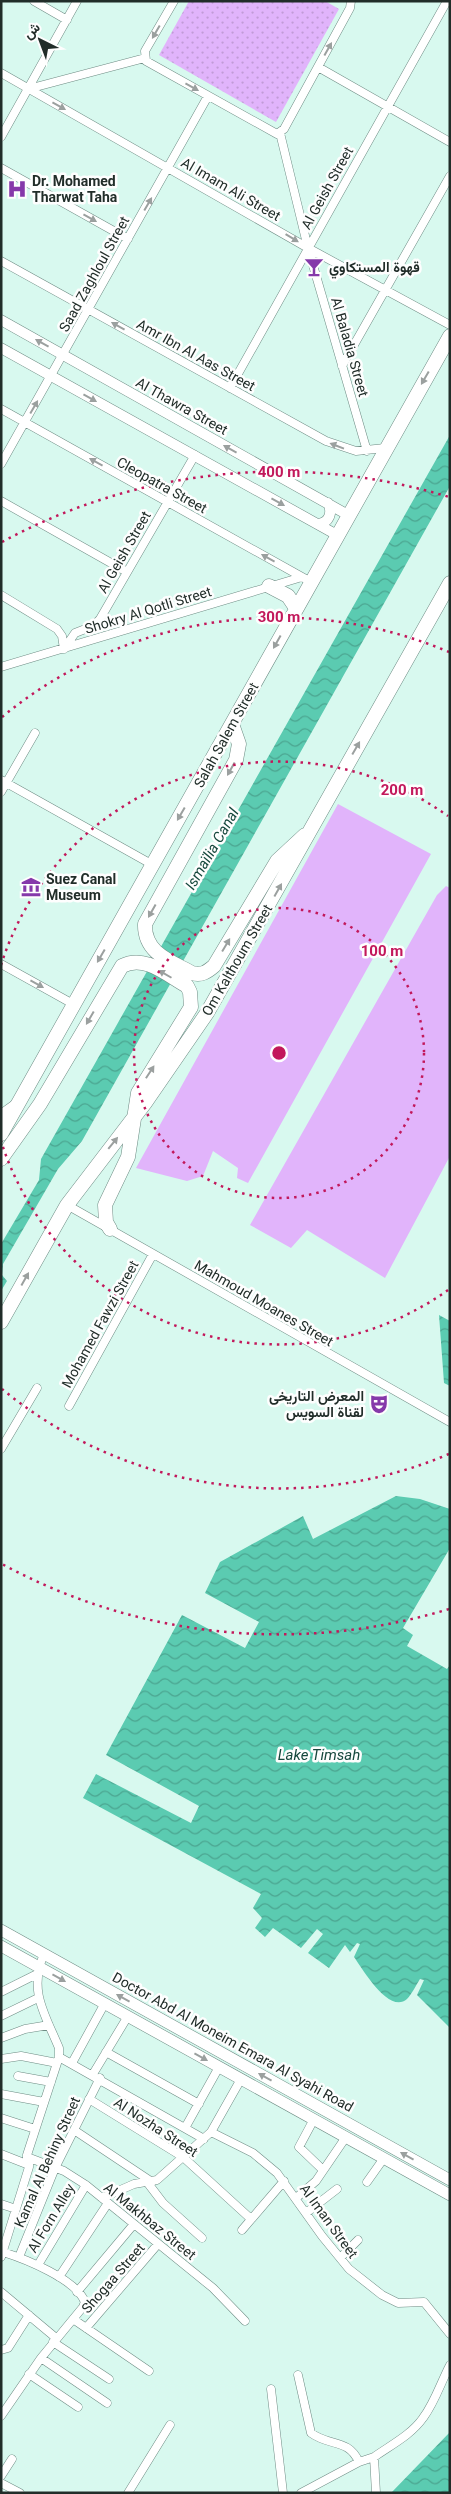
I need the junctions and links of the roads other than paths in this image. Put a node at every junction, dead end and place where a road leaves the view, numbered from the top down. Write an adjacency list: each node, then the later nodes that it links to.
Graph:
1 (34, 1): 6 (street)
2 (78, 1): 6 (street)
3 (174, 1): 7 (street, one-way to 7)
4 (351, 1): 8 (street, one-way to 4)
5 (447, 1): 12 (street, Al Geish Street)
6 (67, 20): 10 (street)
7 (145, 58): 10 (street); 11 (street, one-way to 11)
8 (318, 67): 12 (street); 13 (street)
9 (1, 73): 10 (street, Al Imam Ali Street)
10 (28, 89): 14 (street); 16 (street, Al Imam Ali Street, one-way to 16)
11 (208, 96): 13 (street); 16 (street, Saad Zaghloul Street)
12 (388, 106): 15 (street); 20 (street, Al Geish Street)
13 (280, 133): 20 (street, Al Baladia Street)
14 (1, 137)
15 (450, 142)
16 (169, 167): 19 (street, Saad Zaghloul Street, one-way to 16); 20 (street, Al Imam Ali Street, one-way to 20)
17 (1, 168): 19 (street, one-way to 19)
18 (450, 176): 22 (street)
19 (128, 239): 23 (street, Saad Zaghloul Street)
20 (308, 248): 22 (street, Al Imam Ali Street); 29 (street, Al Baladia Street); 31 (street, Al Geish Street)
21 (1, 261): 23 (street, Amr Ibn Al Aas Street)
22 (385, 290): 25 (street, Al Imam Ali Street); 29 (street)
23 (88, 310): 28 (street, Saad Zaghloul Street); 31 (street, Amr Ibn Al Aas Street, one-way to 23)
24 (1, 320): 28 (street, Al Thawra Street, one-way to 24)
25 (450, 325)
26 (450, 336): 34 (highway, Salah Salem Street, one-way to 34)
27 (1, 348): 30 (street)
28 (63, 355): 30 (street, Saad Zaghloul Street); 40 (street, Al Thawra Street, one-way to 28)
29 (342, 366): 35 (street, Al Baladia Street)
30 (51, 376): 33 (street, Saad Zaghloul Street, one-way to 30); 36 (street, one-way to 36)
31 (230, 388): 35 (street, Amr Ibn Al Aas Street, one-way to 31)
32 (1, 409): 33 (street, Cleopatra Street)
33 (25, 423): 37 (street, Saad Zaghloul Street); 39 (street, Cleopatra Street, one-way to 33)
34 (385, 448): 35 (street, Amr Ibn Al Aas Street); 41 (highway, Salah Salem Street)
35 (367, 451)
36 (195, 455): 39 (street, Al Geish Street); 42 (street, one-way to 42)
37 (1, 464)
38 (1, 502): 44 (street)
39 (167, 502): 44 (street, Al Geish Street); 45 (street, Cleopatra Street, one-way to 39)
40 (328, 504): 41 (street, Al Thawra Street); 42 (street)
41 (348, 515): 43 (highway, Salah Salem Street)
42 (318, 524): 43 (street)
43 (337, 535): 45 (highway, Salah Salem Street)
44 (127, 572): 50 (street, Al Geish Street)
45 (306, 579): 47 (street, Shokry Al Qotli Street); 49 (highway, Salah Salem Street)
46 (450, 583): 56 (highway, Om Kalthoum Street, one-way to 46)
47 (269, 586): 49 (highway); 50 (street, Shokry Al Qotli Street)
48 (1, 595): 50 (street)
49 (296, 608): 52 (highway, Salah Salem Street, one-way to 52)
50 (64, 649): 51 (street, Shokry Al Qotli Street)
51 (1, 667)
52 (232, 724): 57 (highway, Salah Salem Street, one-way to 57); 58 (highway, one-way to 58)
53 (35, 733): 54 (street)
54 (4, 782): 55 (street); 57 (street)
55 (1, 792)
56 (310, 832): 60 (highway, one-way to 56); 64 (highway, Om Kalthoum Street, one-way to 56)
57 (153, 865): 61 (highway, Salah Salem Street, one-way to 61)
58 (148, 956): 60 (highway); 66 (highway, one-way to 66)
59 (1, 964): 61 (street, one-way to 61)
60 (189, 980): 64 (highway, one-way to 60)
61 (73, 1004): 62 (highway, Salah Salem Street)
62 (20, 1102): 63 (street); 65 (highway, Salah Salem Street)
63 (1, 1115)
64 (134, 1117): 67 (highway, Om Kalthoum Street, one-way to 64); 68 (highway)
65 (1, 1134)
66 (1, 1159)
67 (67, 1205): 68 (street, Mahmoud Moanes Street); 70 (highway, Om Kalthoum Street, one-way to 67)
68 (110, 1229): 69 (street, Mahmoud Moanes Street)
69 (153, 1254): 72 (street, Mohamed Fawzi Street); 73 (street, Mahmoud Moanes Street)
70 (1, 1322)
71 (36, 1388): 74 (street)
72 (69, 1406)
73 (450, 1422)
74 (1, 1449)
75 (1, 1930): 77 (main road, Doctor Abd Al Moneim Emara Al Syahi Road)
76 (1, 1946): 78 (main road, Doctor Abd Al Moneim Emara Al Syahi Road)
77 (44, 1954): 78 (street); 114 (main road, Doctor Abd Al Moneim Emara Al Syahi Road, one-way to 77)
78 (38, 1971): 79 (street); 80 (street); 81 (main road, Doctor Abd Al Moneim Emara Al Syahi Road, one-way to 81)
79 (1, 1992)
80 (38, 1998): 82 (street); 84 (street)
81 (105, 2003): 83 (main road, Doctor Abd Al Moneim Emara Al Syahi Road); 89 (street)
82 (1, 2016)
83 (128, 2016): 86 (street, Kamal Al Behiny Street); 90 (main road, Doctor Abd Al Moneim Emara Al Syahi Road, one-way to 90)
84 (49, 2025): 85 (street); 88 (street)
85 (1, 2038)
86 (106, 2052): 92 (street, Kamal Al Behiny Street); 98 (street)
87 (1, 2059): 88 (street)
88 (58, 2060): 89 (street); 94 (street)
89 (72, 2063): 92 (street)
90 (219, 2067): 93 (main road, Doctor Abd Al Moneim Emara Al Syahi Road); 98 (street)
91 (18, 2076): 94 (street)
92 (96, 2076): 96 (street, Kamal Al Behiny Street); 101 (street)
93 (241, 2079): 100 (main road, Doctor Abd Al Moneim Emara Al Syahi Road); 104 (street)
94 (51, 2082): 97 (street)
95 (1, 2094): 97 (street)
96 (89, 2099): 103 (street, Kamal Al Behiny Street); 108 (street, Al Nozha Street)
97 (44, 2102): 102 (street)
98 (199, 2104): 101 (street)
99 (1, 2118): 102 (street)
100 (314, 2119): 105 (main road, Doctor Abd Al Moneim Emara Al Syahi Road); 112 (street)
101 (185, 2128): 106 (street)
102 (35, 2129): 110 (street)
103 (74, 2130): 111 (street, Kamal Al Behiny Street); 115 (street)
104 (211, 2132): 106 (street); 113 (street, Al Iman Street)
105 (346, 2137): 109 (main road, Doctor Abd Al Moneim Emara Al Syahi Road); 112 (street)
106 (204, 2139): 108 (street)
107 (1, 2154): 110 (street, Al Makhbaz Street)
108 (183, 2157): 115 (street); 125 (street, Al Nozha Street)
109 (384, 2158): 116 (street); 119 (main road, Doctor Abd Al Moneim Emara Al Syahi Road)
110 (28, 2161): 111 (street, Al Makhbaz Street); 123 (street)
111 (55, 2168): 117 (street, Al Makhbaz Street); 132 (street, Kamal Al Behiny Street)
112 (323, 2170): 120 (street)
113 (284, 2180): 120 (street, Al Iman Street); 125 (street)
114 (450, 2180)
115 (150, 2182): 121 (street); 128 (street)
116 (367, 2182)
117 (86, 2185): 121 (street, Al Makhbaz Street); 134 (street, Al Forn Alley)
118 (337, 2189): 124 (street)
119 (450, 2195)
120 (296, 2198): 124 (street, Al Iman Street)
121 (105, 2201): 126 (street, Al Makhbaz Street); 135 (street)
122 (1, 2204): 123 (street)
123 (16, 2209): 131 (street)
124 (306, 2213): 133 (street, Al Iman Street)
125 (251, 2219): 127 (street)
126 (134, 2224): 130 (street, Al Makhbaz Street); 137 (street)
127 (242, 2230)
128 (202, 2238)
129 (358, 2240): 133 (street)
130 (158, 2244): 140 (street, Al Makhbaz Street); 141 (street, Shogaa Street)
131 (3, 2250): 132 (street)
132 (19, 2257): 134 (street)
133 (340, 2258): 142 (street, Al Iman Street)
134 (38, 2265): 135 (street)
135 (59, 2277): 137 (street)
136 (1, 2292): 138 (street)
137 (77, 2292): 139 (street, Shogaa Street)
138 (29, 2315): 143 (street); 144 (street)
139 (73, 2319): 141 (street); 143 (street, Shogaa Street)
140 (245, 2321)
141 (86, 2328): 147 (street)
142 (450, 2334)
143 (55, 2340): 145 (street, Shogaa Street); 150 (street)
144 (1, 2350)
145 (41, 2358): 148 (street, Shogaa Street); 152 (street)
146 (450, 2365): 156 (street)
147 (149, 2371)
148 (29, 2374): 153 (street); 154 (street, Shogaa Street)
149 (298, 2375): 158 (street)
150 (109, 2379)
151 (271, 2389): 163 (street)
152 (107, 2404)
153 (78, 2407)
154 (1, 2416)
155 (170, 2426): 162 (street)
156 (374, 2457): 158 (street); 165 (street)
157 (12, 2459): 159 (street)
158 (359, 2462): 164 (street)
159 (1, 2476)
160 (1, 2483): 161 (street)
161 (20, 2493)
162 (128, 2493)
163 (283, 2493)
164 (301, 2493)
165 (376, 2493)

